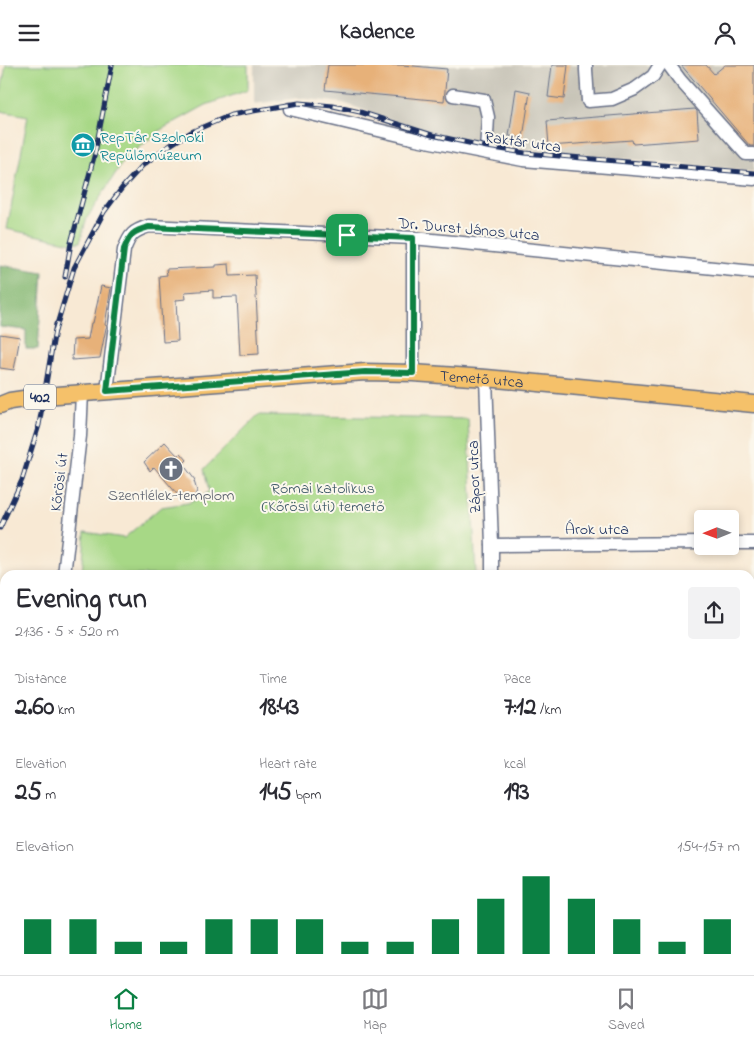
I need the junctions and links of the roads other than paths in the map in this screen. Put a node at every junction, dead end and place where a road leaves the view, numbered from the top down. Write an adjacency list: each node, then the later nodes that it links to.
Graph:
1 (586, 65): 2 (street)
2 (660, 65)
3 (669, 65): 7 (street)
4 (453, 95): 6 (street)
5 (290, 109): 6 (street, Raktár utca)
6 (486, 152): 8 (street, Raktár utca)
7 (754, 154)
8 (754, 179)
9 (413, 238): 10 (street, Dr. Durst János utca); 11 (street); 13 (street, Dr. Durst János utca)
10 (754, 272)
11 (413, 373): 12 (main road, Temető utca / 402); 13 (main road, Temető utca / 402)
12 (486, 379): 17 (main road, Temető utca / 402); 22 (street, Zápor utca)
13 (107, 391): 14 (main road, Temető utca / 402)
14 (82, 393): 16 (main road, Temető utca / 402); 23 (street, Kőrösi út)
15 (0, 395): 16 (street)
16 (22, 399): 18 (main road, Temető utca / 402)
17 (754, 404)
18 (0, 405)
19 (694, 543): 22 (street, Árok utca)
20 (739, 543): 21 (street)
21 (754, 543)
22 (492, 545): 24 (street, Zápor utca)
23 (65, 570)
24 (492, 570)

